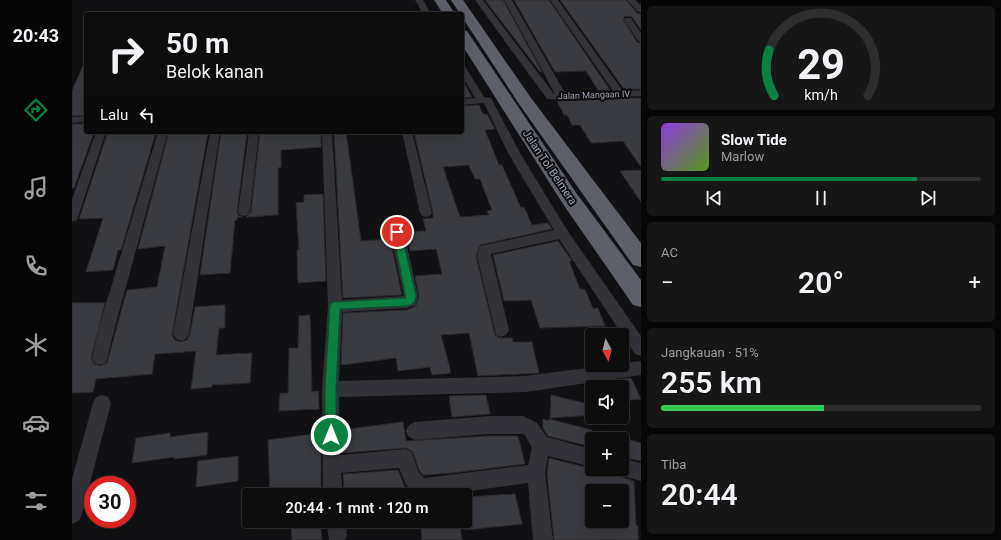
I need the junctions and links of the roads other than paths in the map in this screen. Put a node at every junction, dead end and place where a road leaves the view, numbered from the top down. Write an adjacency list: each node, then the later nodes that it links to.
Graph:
1 (419, 0): 9 (street)
2 (440, 0): 10 (highway)
3 (457, 0): 33 (highway, Jalan Tol Belmera)
4 (479, 0): 17 (street, Jalan Mangaan IV)
5 (508, 0): 17 (street)
6 (554, 0): 16 (street)
7 (631, 0): 8 (street)
8 (641, 10)
9 (426, 12)
10 (448, 12)
11 (628, 20): 13 (street)
12 (464, 37): 34 (highway, Jalan Tol Belmera)
13 (641, 39)
14 (464, 71): 18 (street)
15 (641, 93): 16 (street, Jalan Mangaan IV)
16 (620, 94): 17 (street, Jalan Mangaan IV)
17 (562, 97)
18 (484, 100): 19 (street); 32 (street)
19 (464, 102)
20 (84, 119): 21 (street)
21 (72, 120)
22 (100, 134): 30 (street)
23 (163, 134): 39 (street)
24 (215, 134): 37 (street)
25 (254, 134): 28 (street)
26 (327, 134): 35 (street)
27 (408, 134): 29 (street)
28 (244, 212)
29 (426, 213)
30 (72, 217)
31 (397, 232): 35 (street)
32 (562, 234): 36 (street); 38 (street)
33 (641, 259)
34 (641, 298)
35 (335, 306): 41 (street)
36 (502, 330)
37 (181, 334)
38 (641, 349)
39 (100, 358)
40 (641, 368): 41 (street)
41 (330, 389): 46 (street)
42 (102, 403): 51 (street)
43 (415, 431): 44 (street)
44 (541, 445): 45 (street); 49 (street)
45 (585, 456)
46 (331, 466): 49 (street); 50 (street)
47 (629, 469): 48 (street)
48 (641, 472)
49 (536, 473): 52 (street)
50 (333, 488)
51 (72, 514)
52 (543, 540)

